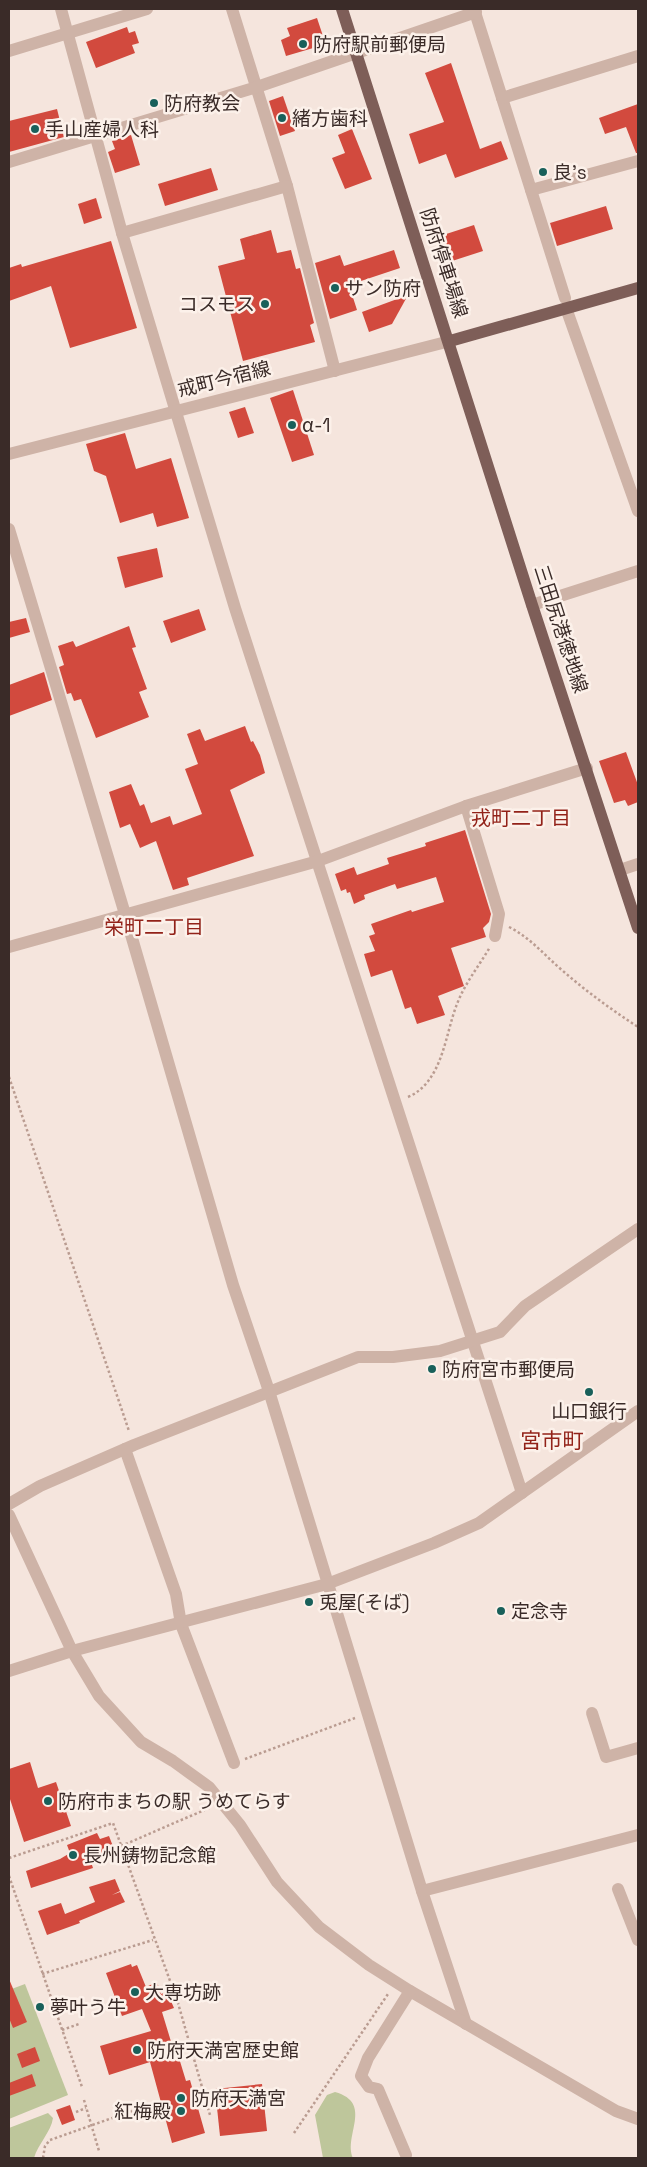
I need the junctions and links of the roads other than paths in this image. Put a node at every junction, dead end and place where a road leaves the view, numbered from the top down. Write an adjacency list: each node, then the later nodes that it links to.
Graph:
1 (61, 9): 6 (street)
2 (147, 9): 6 (street)
3 (232, 9): 10 (street)
4 (342, 9): 8 (main road, 防府停車場線)
5 (475, 11): 8 (street); 11 (street)
6 (68, 32): 7 (street); 12 (street)
7 (9, 52)
8 (356, 53): 10 (street); 20 (main road, 防府停車場線)
9 (638, 56): 11 (street)
10 (257, 88): 12 (street); 15 (street)
11 (502, 98): 16 (street)
12 (96, 136): 14 (street); 17 (street)
13 (638, 161): 16 (street)
14 (9, 162)
15 (287, 186): 17 (street); 21 (street)
16 (531, 190): 19 (street)
17 (122, 233): 22 (street)
18 (638, 288): 19 (main road, 防府停車場線)
19 (566, 303): 20 (main road, 防府停車場線); 24 (street)
20 (450, 342): 21 (street, 戒町今宿線); 27 (main road, 三田尻港徳地線)
21 (335, 370): 22 (street, 戒町今宿線)
22 (174, 410): 23 (street, 戒町今宿線); 30 (street)
23 (9, 454)
24 (638, 511)
25 (9, 529): 33 (street)
26 (638, 571): 27 (street)
27 (532, 605): 28 (main road, 三田尻港徳地線)
28 (586, 768): 29 (street); 32 (main road, 三田尻港徳地線)
29 (466, 806): 30 (street); 35 (street)
30 (318, 861): 33 (street); 38 (street)
31 (638, 864): 32 (street)
32 (620, 870): 34 (main road, 三田尻港徳地線)
33 (125, 914): 36 (street); 39 (street)
34 (638, 928)
35 (495, 936)
36 (9, 947)
37 (638, 1229): 38 (street)
38 (472, 1341): 39 (street); 42 (street)
39 (269, 1391): 41 (street); 45 (street)
40 (638, 1411): 42 (street)
41 (129, 1447): 43 (street); 46 (street)
42 (522, 1493): 45 (street)
43 (9, 1504)
44 (9, 1515): 47 (street)
45 (327, 1584): 46 (street); 54 (street)
46 (181, 1624): 47 (street); 51 (street)
47 (72, 1651): 48 (street); 56 (street)
48 (9, 1671)
49 (592, 1713): 50 (street)
50 (638, 1748)
51 (234, 1763)
52 (638, 1836): 54 (street)
53 (618, 1889): 55 (street)
54 (422, 1891): 57 (street)
55 (638, 1940)
56 (410, 1991): 57 (street); 59 (street)
57 (466, 2024): 58 (street)
58 (638, 2119)
59 (406, 2155)

